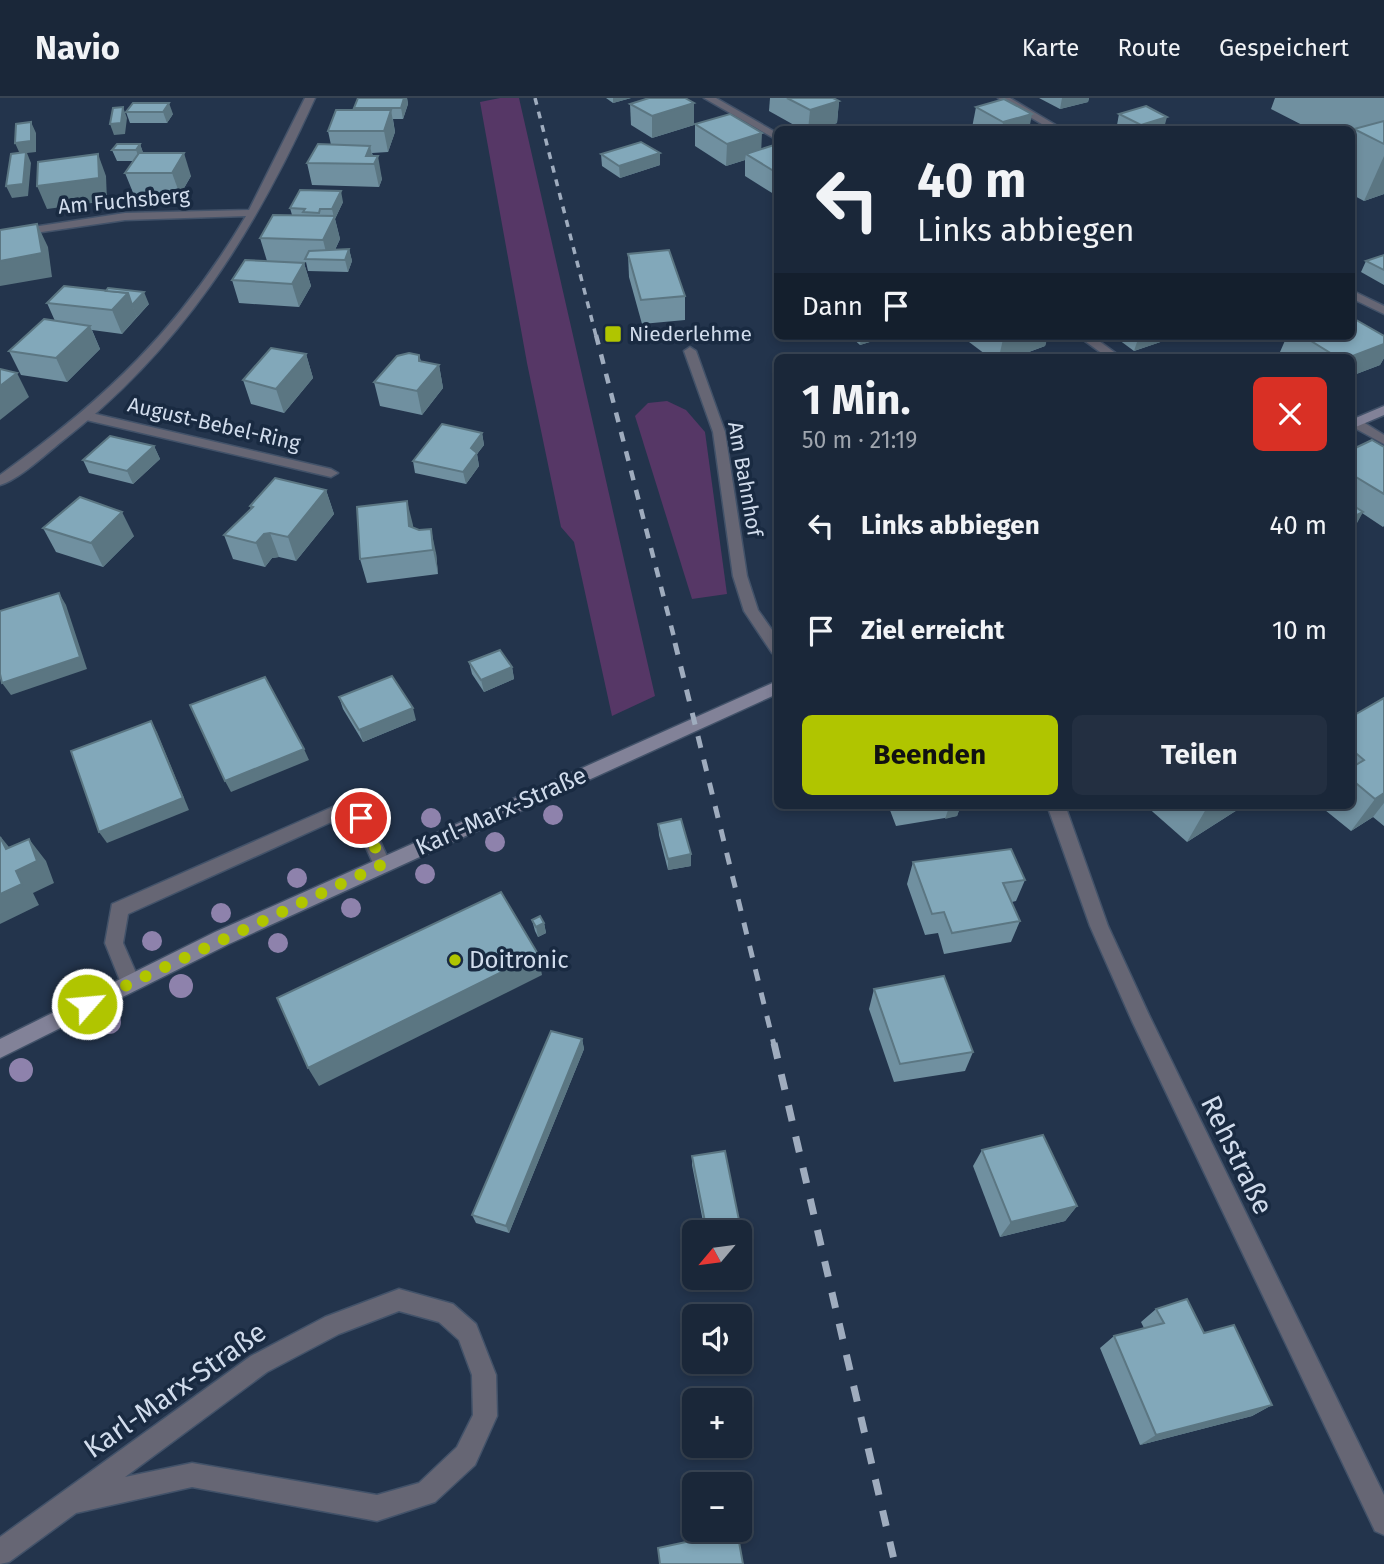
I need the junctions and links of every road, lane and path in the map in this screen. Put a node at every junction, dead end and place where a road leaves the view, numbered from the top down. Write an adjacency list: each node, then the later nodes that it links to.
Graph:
1 (310, 98): 6 (street, August-Bebel-Ring)
2 (709, 98): 5 (street)
3 (1003, 98): 4 (street)
4 (1052, 126)
5 (774, 135)
6 (252, 213): 7 (street, Am Fuchsberg); 14 (street, August-Bebel-Ring)
7 (0, 235)
8 (1355, 295): 9 (street)
9 (1384, 312)
10 (1090, 340): 12 (street)
11 (690, 351): 20 (street, Am Bahnhof)
12 (1111, 354)
13 (1384, 410): 15 (street)
14 (87, 416): 18 (street, August-Bebel-Ring); 19 (street, August-Bebel-Ring)
15 (1355, 423)
16 (1355, 425): 17 (street)
17 (1384, 440)
18 (331, 473)
19 (0, 481)
20 (774, 645)
21 (774, 688): 23 (street, Karl-Marx-Straße)
22 (1057, 809): 27 (street, Rehstraße)
23 (383, 864): 24 (street, Karl-Marx-Straße); 24 (street)
24 (130, 982): 25 (street, Karl-Marx-Straße)
25 (0, 1049)
26 (72, 1501): 26 (street, Karl-Marx-Straße); 28 (street, Karl-Marx-Straße)
27 (1384, 1522)
28 (0, 1553)

